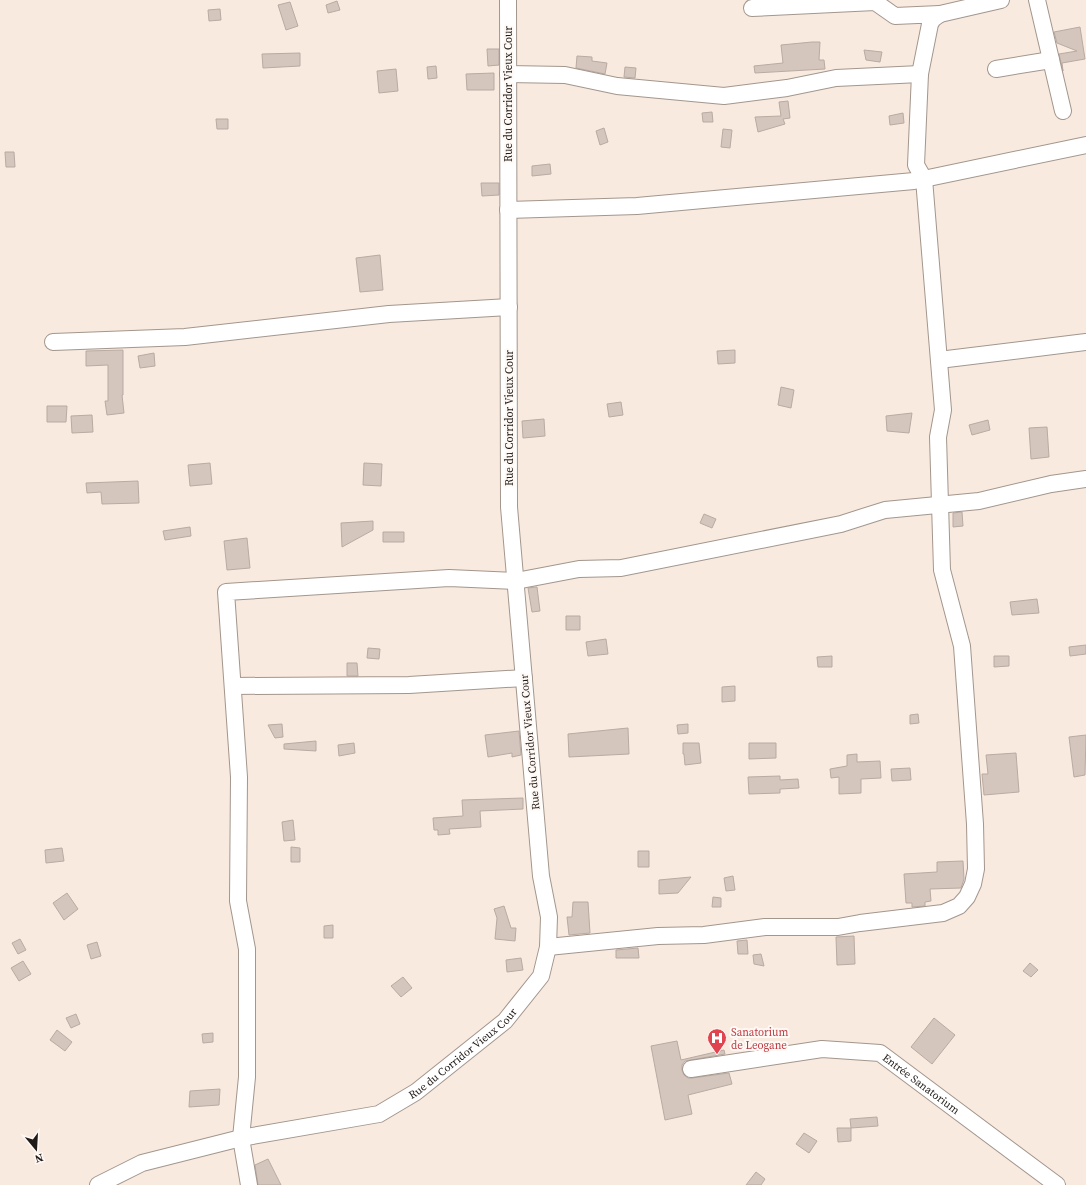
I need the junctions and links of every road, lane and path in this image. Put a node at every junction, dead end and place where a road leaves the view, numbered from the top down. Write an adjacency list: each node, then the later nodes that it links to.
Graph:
1 (508, 0): 8 (street, Rue du Corridor Vieux Cour)
2 (1001, 0): 5 (street)
3 (1037, 0): 6 (street)
4 (752, 8): 5 (street)
5 (940, 14): 9 (street)
6 (1051, 60): 7 (street); 10 (street)
7 (996, 69)
8 (508, 74): 9 (street); 13 (street, Rue du Corridor Vieux Cour)
9 (920, 74): 12 (street)
10 (1063, 111)
11 (1086, 145): 12 (street)
12 (924, 179): 13 (street); 17 (street)
13 (508, 210): 14 (street, Rue du Corridor Vieux Cour)
14 (509, 307): 15 (street); 20 (street, Rue du Corridor Vieux Cour)
15 (53, 342)
16 (1086, 342): 17 (street)
17 (939, 360): 19 (street)
18 (1086, 479): 19 (street)
19 (940, 504): 20 (street); 23 (street)
20 (516, 581): 21 (street, Rue du Corridor Vieux Cour); 22 (street)
21 (524, 678): 22 (street); 23 (street, Rue du Corridor Vieux Cour)
22 (232, 686): 25 (street)
23 (548, 947): 25 (street, Rue du Corridor Vieux Cour)
24 (691, 1069): 28 (street, Entrée Sanatorium)
25 (241, 1138): 26 (street, Rue du Corridor Vieux Cour); 27 (street)
26 (98, 1185)
27 (249, 1185)
28 (1057, 1185)

